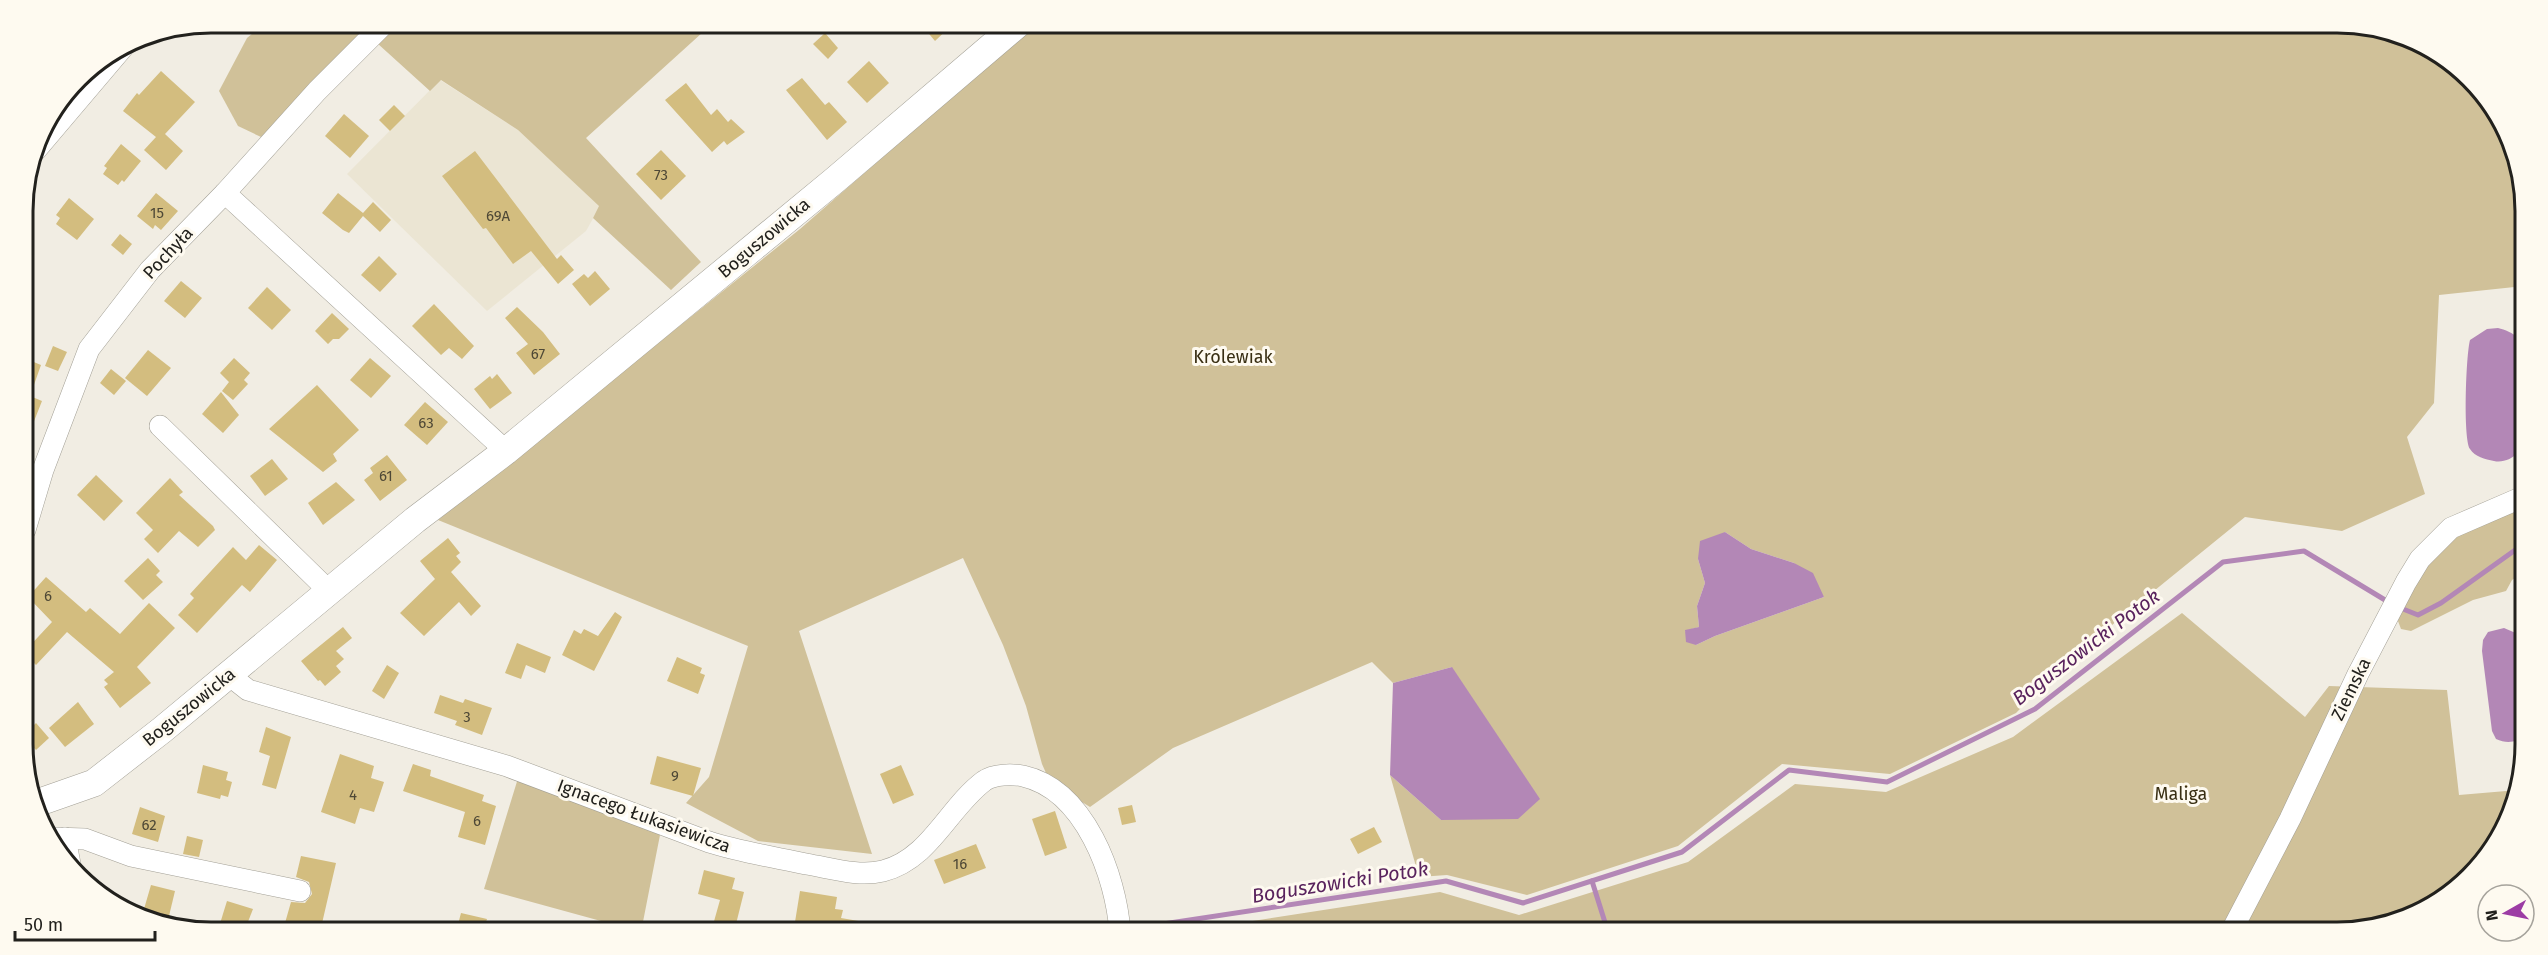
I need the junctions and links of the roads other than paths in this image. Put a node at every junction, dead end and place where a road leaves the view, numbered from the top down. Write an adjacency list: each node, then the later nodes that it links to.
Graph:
1 (374, 33): 5 (street, Pochyła)
2 (1006, 33): 7 (street, Boguszowicka)
3 (105, 68): 4 (street)
4 (53, 129)
5 (225, 193): 7 (street); 9 (street, Pochyła)
6 (160, 426): 10 (street)
7 (506, 451): 10 (street, Boguszowicka)
8 (2515, 500): 16 (street, Ziemska)
9 (33, 503)
10 (329, 591): 11 (street, Boguszowicka)
11 (230, 675): 12 (street, Boguszowicka); 15 (street, Ignacego Łukasiewicza)
12 (42, 801)
13 (60, 838): 14 (street)
14 (300, 891)
15 (1118, 922)
16 (2236, 922)

